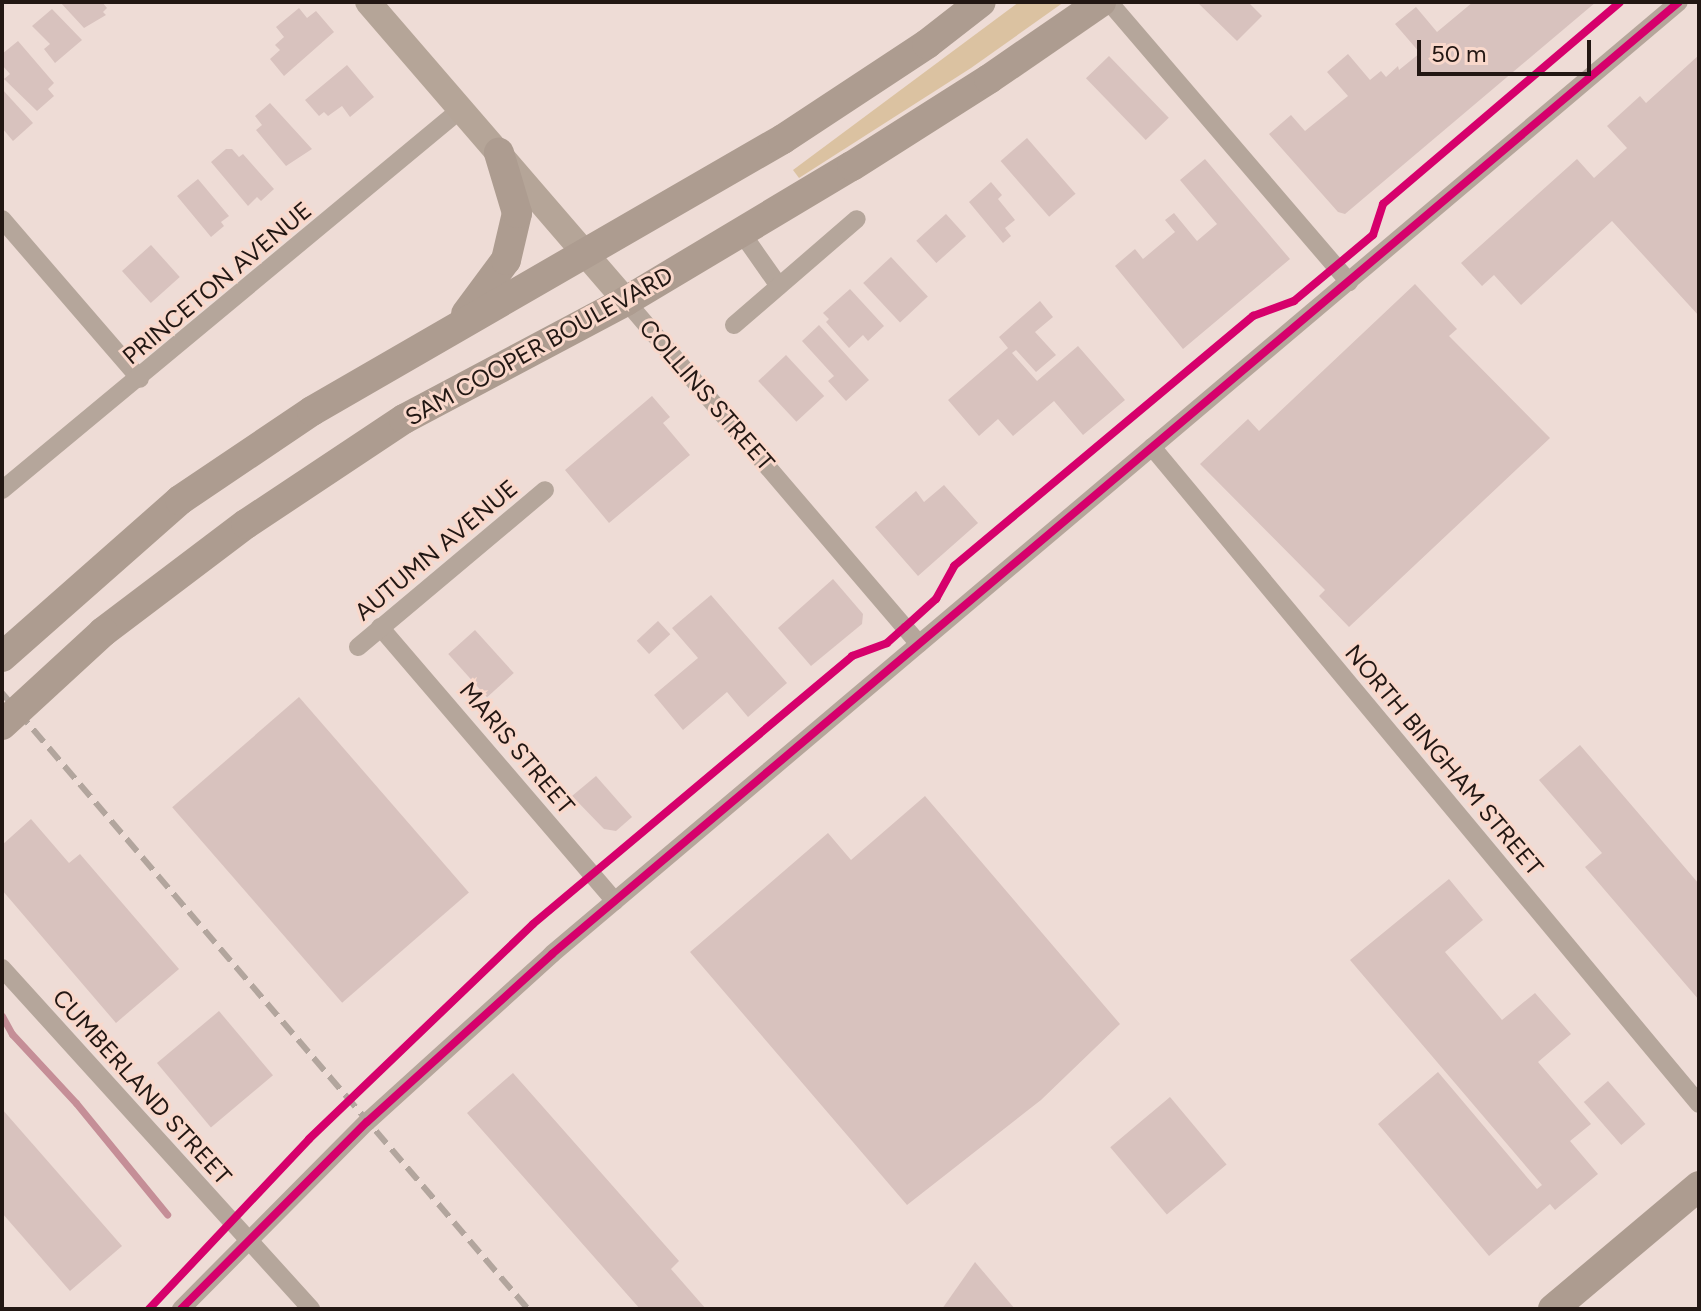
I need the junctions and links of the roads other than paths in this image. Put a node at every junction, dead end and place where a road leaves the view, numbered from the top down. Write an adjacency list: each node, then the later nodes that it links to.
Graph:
1 (368, 2): 6 (street, COLLINS STREET)
2 (981, 2): 11 (main road)
3 (1101, 2): 10 (main road, SAM COOPER BOULEVARD)
4 (1109, 2): 12 (street)
5 (1679, 2): 12 (street)
6 (461, 109): 7 (street, COLLINS STREET); 17 (street, PRINCETON AVENUE)
7 (499, 153): 11 (street, COLLINS STREET); 16 (main road)
8 (2, 219): 17 (street)
9 (857, 219): 13 (street)
10 (741, 232): 13 (street); 14 (main road, SAM COOPER BOULEVARD)
11 (584, 252): 14 (street, COLLINS STREET); 16 (main road)
12 (1349, 282): 18 (street)
13 (779, 286): 15 (street)
14 (626, 301): 22 (street, COLLINS STREET); 25 (main road, SAM COOPER BOULEVARD, bridge)
15 (734, 325)
16 (454, 327): 24 (main road)
17 (140, 379): 19 (street, PRINCETON AVENUE)
18 (1152, 447): 22 (street); 28 (street, NORTH BINGHAM STREET)
19 (2, 490)
20 (545, 490): 21 (street, AUTUMN AVENUE)
21 (380, 627): 23 (street, AUTUMN AVENUE); 26 (street, MARIS STREET)
22 (919, 644): 26 (street)
23 (358, 647)
24 (2, 657)
25 (2, 725)
26 (615, 901): 30 (street)
27 (2, 968): 30 (street, CUMBERLAND STREET)
28 (1699, 1104)
29 (1699, 1186): 33 (main road)
30 (248, 1240): 31 (street); 32 (street, CUMBERLAND STREET)
31 (181, 1309)
32 (311, 1309)
33 (1553, 1309)

